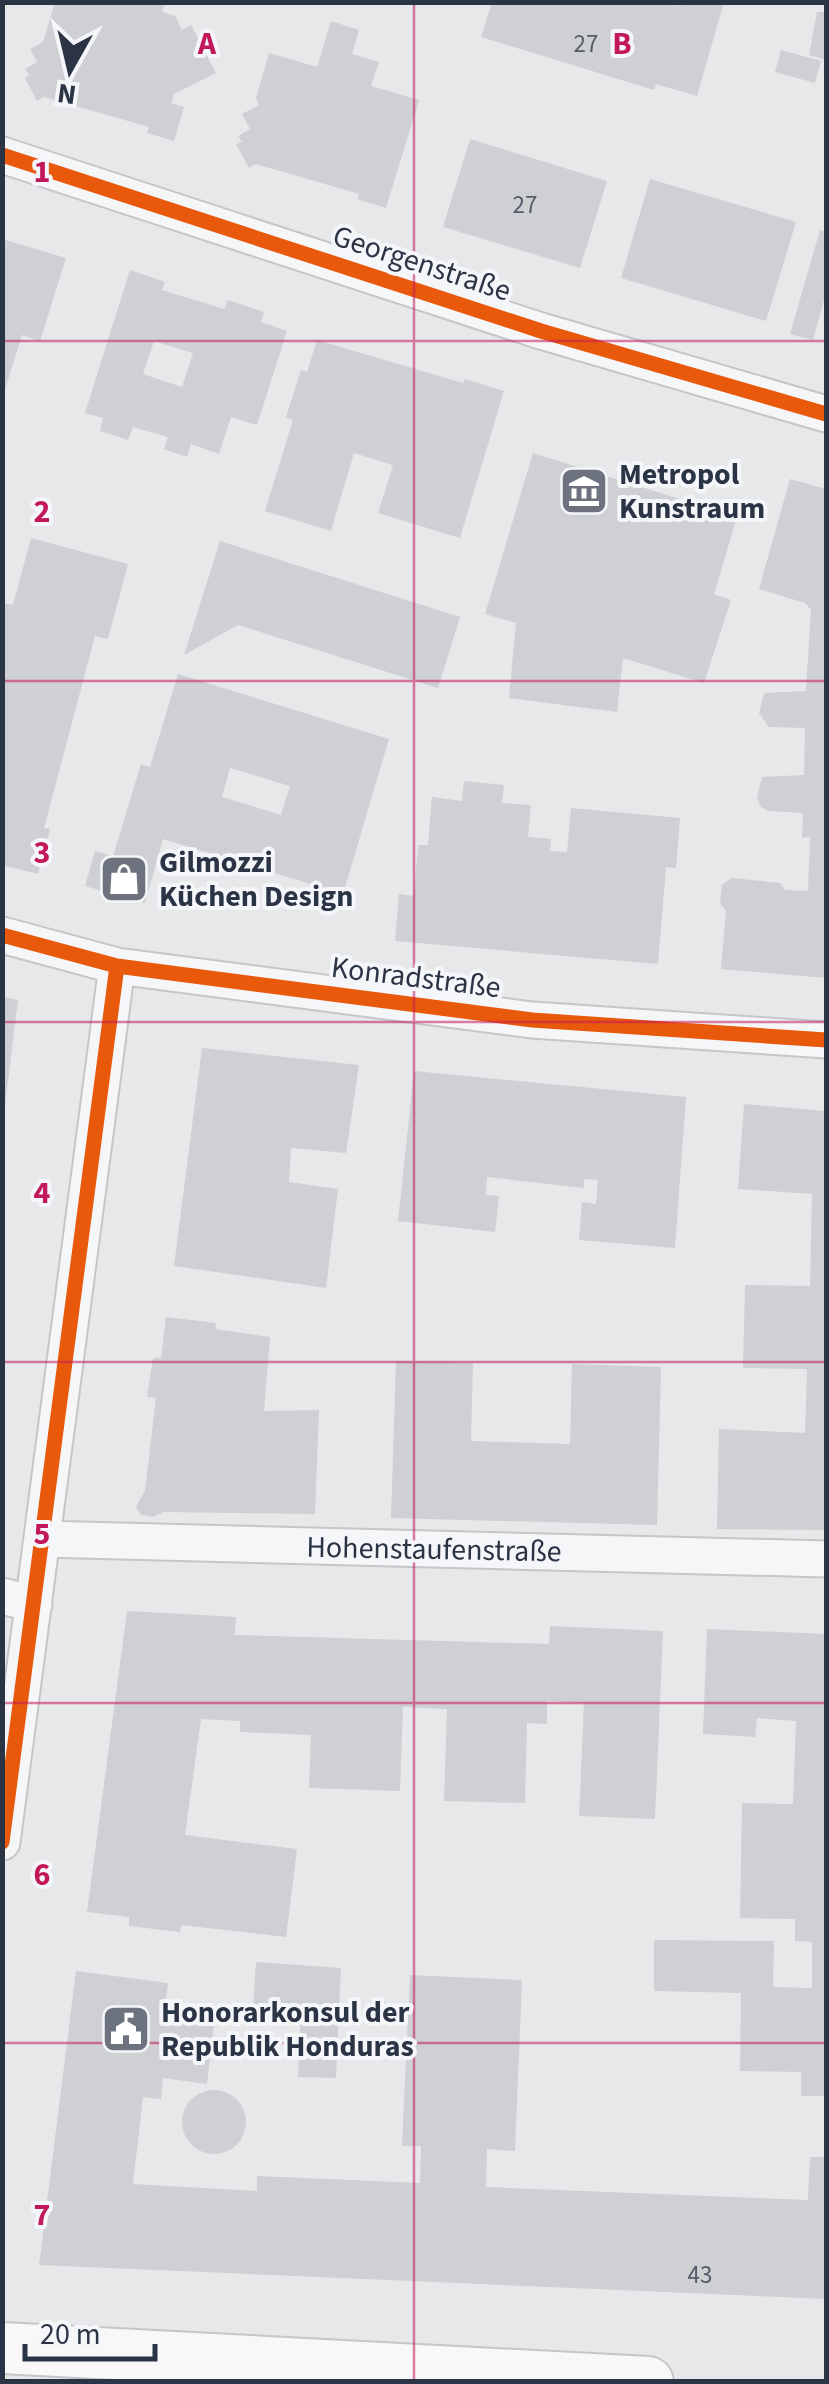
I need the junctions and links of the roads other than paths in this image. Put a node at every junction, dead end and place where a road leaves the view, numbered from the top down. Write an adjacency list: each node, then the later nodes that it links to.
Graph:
1 (2, 156): 2 (street, Georgenstraße)
2 (826, 414)
3 (2, 935): 4 (street, Konradstraße)
4 (117, 966): 5 (street, Konradstraße); 6 (street)
5 (826, 1040)
6 (42, 1539): 7 (street, Hohenstaufenstraße); 8 (street)
7 (826, 1559)
8 (18, 1600): 9 (street)
9 (2, 1842)
10 (2, 2348): 11 (main road)
11 (261, 2371): 12 (main road)
12 (648, 2382)

